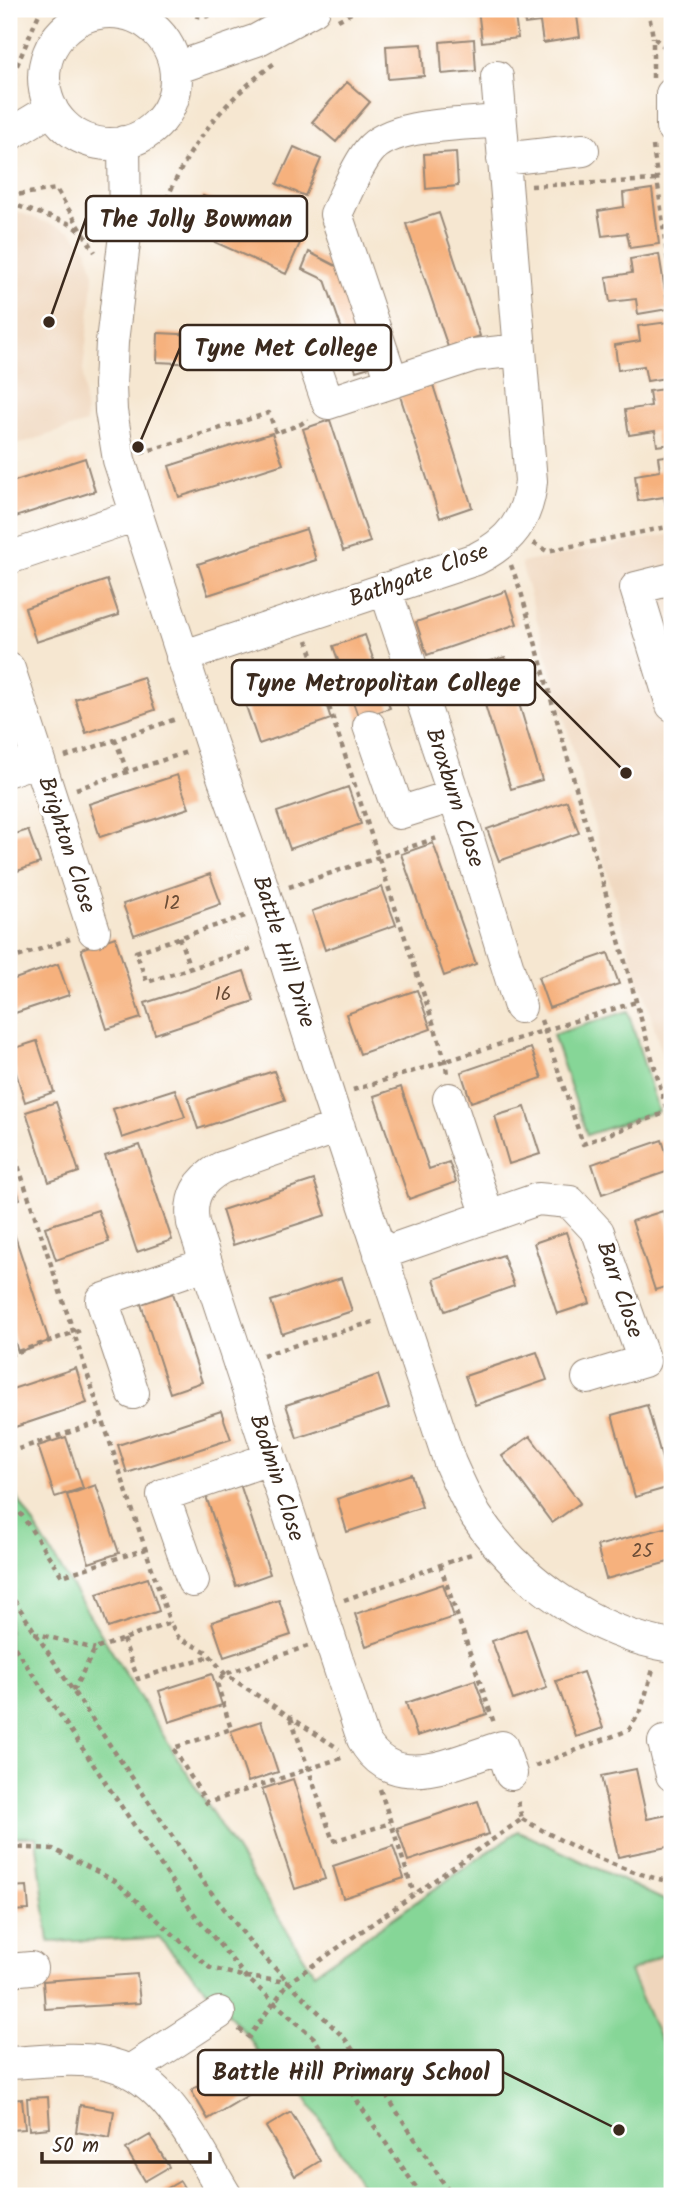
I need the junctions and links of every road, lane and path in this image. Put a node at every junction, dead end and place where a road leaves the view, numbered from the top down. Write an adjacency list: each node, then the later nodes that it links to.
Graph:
1 (41, 9): 11 (path)
2 (188, 9): 3 (path)
3 (229, 9)
4 (314, 9): 9 (street)
5 (648, 9): 7 (path)
6 (102, 11): 9 (street); 13 (street)
7 (672, 52)
8 (279, 60): 23 (path)
9 (176, 68): 17 (street)
10 (497, 77): 14 (street, Bathgate Close)
11 (9, 84)
12 (672, 94): 16 (street)
13 (52, 109): 15 (street); 17 (street)
14 (500, 121): 19 (street, Bathgate Close); 27 (street)
15 (9, 135)
16 (662, 135): 20 (path)
17 (124, 142): 29 (street, Battle Hill Drive)
18 (583, 150): 19 (street)
19 (504, 173): 20 (path); 25 (street, Bathgate Close)
20 (657, 180): 24 (path)
21 (9, 196): 22 (path)
22 (9, 203)
23 (151, 244)
24 (672, 295)
25 (519, 350): 27 (street); 32 (street, Bathgate Close)
26 (310, 351): 28 (street)
27 (392, 382): 28 (street)
28 (328, 403): 29 (path)
29 (119, 460): 30 (street, Battle Hill Drive)
30 (136, 515): 33 (street); 37 (street, Battle Hill Drive)
31 (672, 526): 32 (path)
32 (508, 539): 35 (street, Bathgate Close); 57 (path)
33 (9, 558)
34 (672, 579): 39 (street)
35 (386, 590): 36 (street, Bathgate Close); 48 (street, Broxburn Close)
36 (300, 619): 37 (street, Bathgate Close); 50 (path)
37 (182, 657): 40 (street, Battle Hill Drive)
38 (9, 669): 44 (street, Brighton Close)
39 (672, 705)
40 (201, 711): 42 (path); 43 (street, Battle Hill Drive)
41 (369, 726): 48 (street)
42 (115, 739): 44 (path); 46 (path)
43 (211, 743): 46 (path); 51 (street, Battle Hill Drive)
44 (51, 759): 45 (street, Brighton Close); 52 (street, Brighton Close)
45 (9, 770)
46 (127, 771): 47 (path)
47 (65, 793)
48 (453, 796): 49 (street, Broxburn Close)
49 (465, 829): 50 (path); 58 (street, Broxburn Close)
50 (380, 857): 51 (path); 60 (path)
51 (267, 901): 53 (path); 54 (street, Battle Hill Drive)
52 (94, 931): 55 (path)
53 (179, 937): 56 (path); 56 (path)
54 (280, 940): 56 (path); 63 (street, Battle Hill Drive)
55 (9, 960)
56 (190, 968)
57 (636, 1002): 59 (path); 62 (path)
58 (520, 1007): 59 (path)
59 (543, 1029): 60 (path); 62 (path)
60 (445, 1059): 61 (path); 63 (path)
61 (449, 1100): 67 (street)
62 (667, 1112): 64 (path)
63 (334, 1113): 68 (street, Battle Hill Drive); 69 (street, Bodmin Close)
64 (672, 1129)
65 (9, 1138): 66 (path)
66 (10, 1145): 72 (path)
67 (488, 1216): 68 (street, Barr Close); 75 (street, Barr Close)
68 (380, 1254): 70 (street, Battle Hill Drive)
69 (206, 1264): 71 (street); 74 (street, Bodmin Close)
70 (400, 1314): 74 (path); 81 (street, Battle Hill Drive)
71 (109, 1320): 72 (path); 76 (street)
72 (75, 1333): 73 (path); 77 (path)
73 (9, 1355)
74 (238, 1363): 79 (street, Bodmin Close)
75 (587, 1378)
76 (133, 1393)
77 (104, 1422): 78 (path); 82 (path)
78 (9, 1452)
79 (269, 1459): 84 (street); 86 (street, Bodmin Close)
80 (9, 1496): 82 (path)
81 (498, 1545): 83 (path); 92 (street, Battle Hill Drive)
82 (146, 1549): 87 (path)
83 (440, 1565): 86 (path); 99 (path)
84 (193, 1581)
85 (9, 1592): 88 (path)
86 (319, 1609): 91 (street, Bodmin Close)
87 (170, 1623): 90 (path); 94 (path)
88 (34, 1633): 93 (path); 96 (path)
89 (9, 1639): 108 (path)
90 (123, 1639): 93 (path); 94 (path)
91 (329, 1639): 95 (path); 100 (street, Bodmin Close)
92 (666, 1645): 99 (path)
93 (94, 1649): 96 (path)
94 (211, 1656): 95 (path)
95 (225, 1674): 97 (path); 101 (path)
96 (73, 1691): 109 (path)
97 (291, 1718): 101 (path); 101 (path)
98 (664, 1742): 102 (street)
99 (506, 1760): 100 (street); 103 (path)
100 (380, 1762): 104 (path)
101 (308, 1769): 104 (path)
102 (672, 1775)
103 (522, 1819): 106 (path); 107 (path)
104 (391, 1823): 107 (path)
105 (9, 1847): 108 (path)
106 (672, 1882)
107 (414, 1894): 109 (path)
108 (246, 1978): 109 (path); 110 (path)
109 (289, 1982): 110 (path); 116 (path)
110 (274, 2001): 111 (path); 115 (path)
111 (219, 2013): 113 (street)
112 (9, 2063): 113 (street)
113 (130, 2071): 114 (street)
114 (226, 2196)
115 (422, 2196)
116 (452, 2196)

